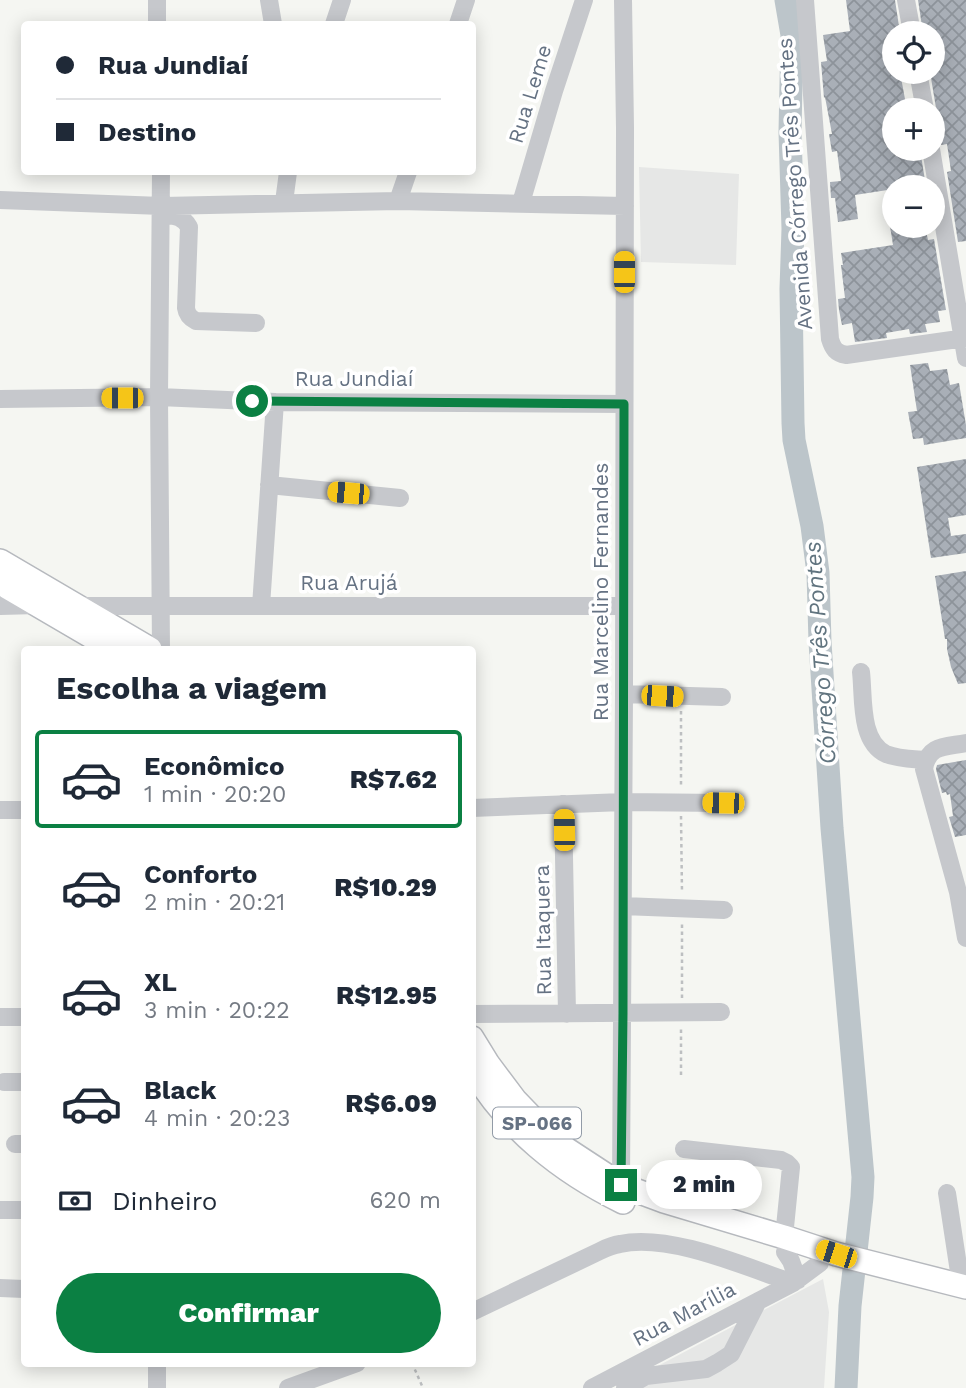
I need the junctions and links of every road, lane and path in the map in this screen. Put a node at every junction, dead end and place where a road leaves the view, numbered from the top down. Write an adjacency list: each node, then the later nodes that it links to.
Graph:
1 (157, 0): 9 (street)
2 (269, 0): 10 (street)
3 (342, 0): 11 (street)
4 (466, 0): 12 (street)
5 (584, 0): 21 (street, Rua Leme)
6 (623, 0): 22 (street, Rua Marcelino Fernandes)
7 (805, 0): 25 (street, Avenida Córrego Três Pontes)
8 (906, 0): 13 (street)
9 (158, 21)
10 (272, 21)
11 (335, 21)
12 (459, 21)
13 (910, 21)
14 (933, 161): 25 (street)
15 (161, 175): 23 (street)
16 (288, 175): 20 (street)
17 (407, 175): 19 (street)
18 (0, 200): 23 (street)
19 (398, 201): 20 (street); 21 (street)
20 (284, 202): 23 (street)
21 (521, 202): 22 (street)
22 (625, 206): 30 (street, Rua Marcelino Fernandes)
23 (162, 210): 24 (street); 27 (street)
24 (256, 323)
25 (964, 338): 26 (street)
26 (966, 358)
27 (159, 397): 28 (street, Rua Jundiaí); 29 (street, Rua Jundiaí); 38 (street)
28 (0, 399)
29 (275, 402): 30 (street, Rua Jundiaí); 31 (street)
30 (624, 404): 40 (street, Rua Marcelino Fernandes)
31 (269, 485): 32 (street); 39 (street)
32 (400, 498)
33 (0, 561): 37 (main road)
34 (0, 583): 36 (main road)
35 (0, 606): 36 (street)
36 (37, 606): 41 (main road)
37 (75, 606): 38 (street, Rua Arujá); 42 (main road)
38 (160, 606): 39 (street, Rua Arujá); 43 (street)
39 (261, 606): 40 (street, Rua Arujá)
40 (623, 606): 45 (street, Rua Marcelino Fernandes)
41 (108, 646)
42 (145, 646)
43 (161, 646)
44 (862, 672): 49 (street)
45 (624, 694): 46 (street); 50 (street, Rua Marcelino Fernandes)
46 (681, 697): 47 (street); 51 (path)
47 (722, 697)
48 (966, 743): 49 (street)
49 (925, 760): 60 (street)
50 (623, 802): 51 (street); 53 (street); 57 (street, Rua Marcelino Fernandes)
51 (681, 802): 52 (street); 58 (path)
52 (723, 803)
53 (563, 804): 54 (street); 65 (street, Rua Itaquera)
54 (476, 808)
55 (0, 810): 56 (street)
56 (21, 810)
57 (623, 906): 58 (street); 63 (street, Rua Marcelino Fernandes)
58 (682, 909): 59 (street); 61 (path)
59 (724, 910)
60 (966, 938)
61 (682, 1012): 62 (street); 63 (street); 70 (path)
62 (721, 1012)
63 (623, 1013): 65 (street); 74 (street, Rua Marcelino Fernandes)
64 (476, 1014): 65 (street)
65 (567, 1014)
66 (0, 1017): 67 (street)
67 (21, 1017)
68 (476, 1044): 74 (main road, SP-066)
69 (476, 1075): 78 (main road, SP-066)
70 (681, 1075)
71 (4, 1082): 72 (street)
72 (21, 1082)
73 (684, 1149): 78 (street)
74 (621, 1185): 78 (main road, SP-066)
75 (947, 1193): 83 (street)
76 (0, 1210): 77 (street)
77 (21, 1210)
78 (785, 1244): 79 (main road, SP-066); 80 (street)
79 (830, 1261): 80 (street, Rua Marília); 83 (main road, SP-066)
80 (795, 1282): 84 (street, Rua Marília); 85 (street)
81 (0, 1288): 82 (street)
82 (21, 1289)
83 (964, 1291)
84 (758, 1301): 92 (street, Rua Marília); 93 (street)
85 (476, 1310)
86 (157, 1367): 89 (street)
87 (414, 1367): 91 (path)
88 (318, 1370): 90 (street)
89 (157, 1388)
90 (288, 1388)
91 (423, 1388)
92 (592, 1388)
93 (625, 1388)

